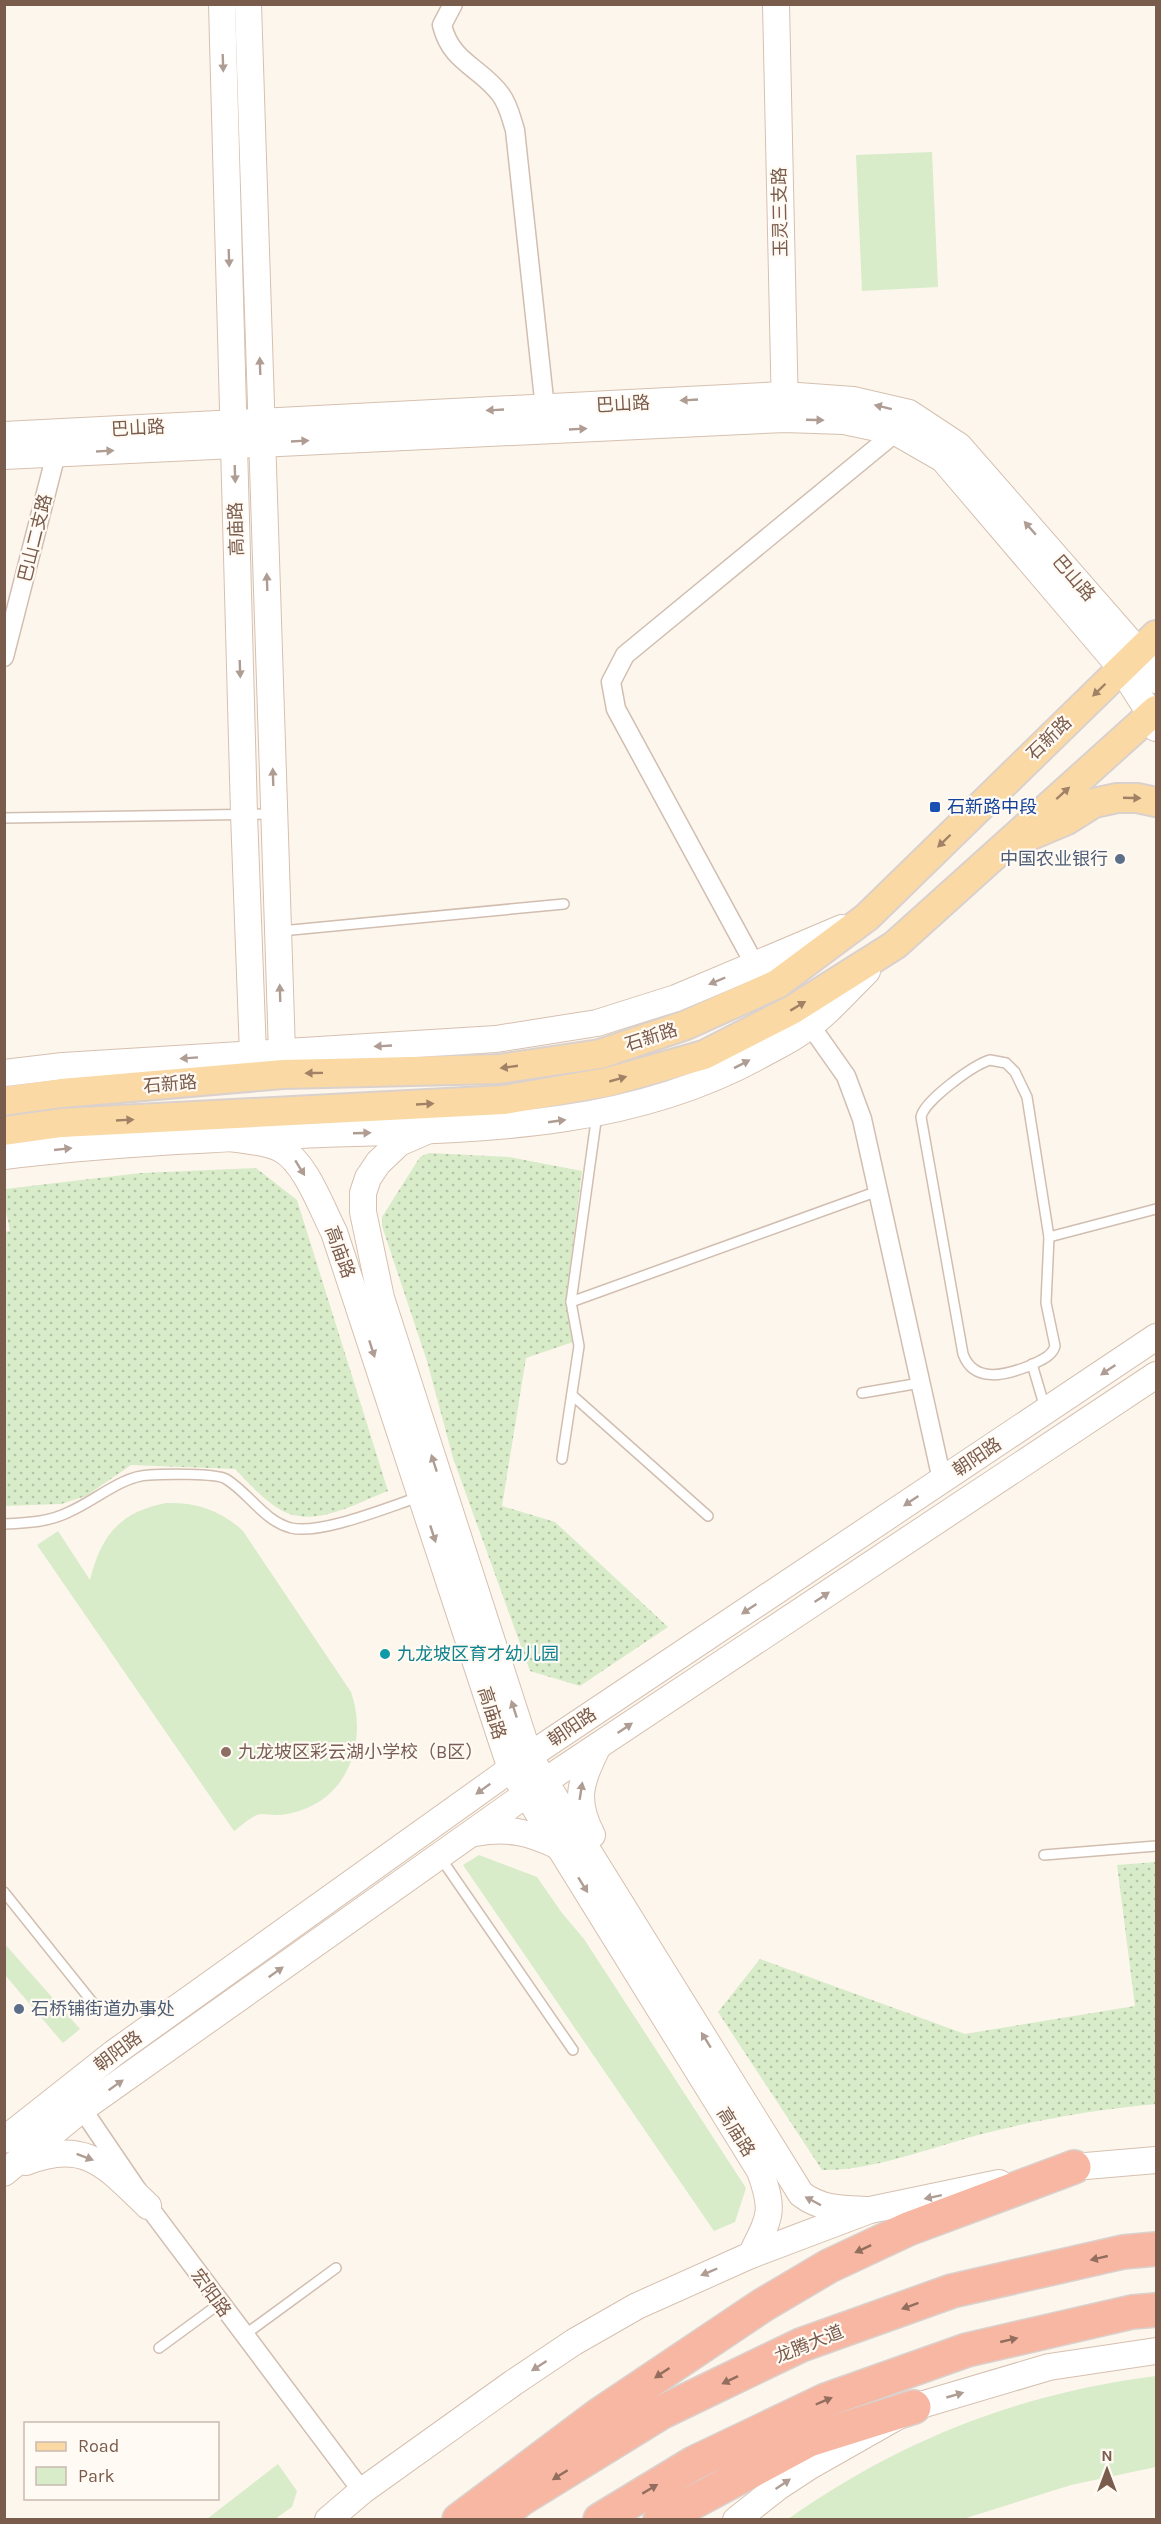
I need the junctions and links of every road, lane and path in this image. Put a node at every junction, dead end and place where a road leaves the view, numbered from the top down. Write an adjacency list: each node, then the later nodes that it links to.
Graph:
1 (222, 4): 9 (street, 高庙路, one-way to 9)
2 (248, 4): 7 (street, 高庙路, one-way to 2)
3 (453, 4): 6 (street)
4 (776, 4): 5 (street, 玉灵三支路)
5 (785, 407): 6 (street, 巴山路); 8 (street, 巴山路, one-way to 8); 13 (street, 巴山路, one-way to 5)
6 (546, 419): 7 (street, 巴山路)
7 (262, 432): 9 (street, 巴山路); 19 (street, 高庙路, one-way to 7)
8 (896, 432): 13 (street, 巴山路); 26 (street)
9 (233, 434): 10 (street, 巴山路); 11 (street, 巴山路, one-way to 9); 18 (street, 高庙路, one-way to 18)
10 (4, 435)
11 (56, 454): 12 (street, 巴山路); 14 (street, 巴山二支路)
12 (4, 456)
13 (1139, 651): 15 (street); 16 (street); 23 (main road, 石新路, one-way to 23)
14 (4, 657)
15 (1156, 680)
16 (1155, 718): 21 (main road, 石新路, one-way to 16)
17 (1156, 802): 21 (main road, one-way to 17)
18 (244, 814): 19 (lane); 20 (lane); 29 (street, 高庙路)
19 (275, 814): 24 (street, 高庙路)
20 (4, 818)
21 (1001, 848): 25 (main road, 石新路)
22 (564, 904): 24 (lane)
23 (867, 917): 26 (street); 31 (main road, 石新路, one-way to 31)
24 (278, 932): 28 (street, 高庙路, one-way to 24)
25 (895, 945): 27 (street); 34 (main road, 石新路, one-way to 25)
26 (755, 965): 28 (street, one-way to 28)
27 (810, 1025): 32 (street, one-way to 27); 37 (street)
28 (282, 1052): 29 (street)
29 (253, 1054): 30 (street, one-way to 30)
30 (4, 1073)
31 (4, 1101)
32 (597, 1114): 33 (street, one-way to 32); 42 (lane)
33 (429, 1130): 35 (street, one-way to 33); 41 (street, 高庙路)
34 (4, 1131)
35 (230, 1138): 36 (street, one-way to 35); 39 (street, 高庙路, one-way to 39)
36 (4, 1156)
37 (878, 1191): 42 (lane); 46 (street)
38 (1156, 1209): 40 (lane)
39 (334, 1232): 41 (street); 52 (street, 高庙路, one-way to 52)
40 (1049, 1237): 44 (lane); 44 (lane)
41 (381, 1298): 56 (street, 高庙路, one-way to 41)
42 (571, 1302): 48 (lane)
43 (1156, 1337): 49 (street, 朝阳路, one-way to 49)
44 (1032, 1364): 49 (lane)
45 (1156, 1375): 55 (street, 朝阳路, one-way to 45)
46 (920, 1383): 47 (lane); 51 (street)
47 (862, 1392)
48 (572, 1395): 50 (lane); 53 (lane)
49 (1046, 1411): 51 (street, 朝阳路)
50 (562, 1459)
51 (942, 1480): 56 (street, 朝阳路, one-way to 56)
52 (421, 1496): 54 (lane); 56 (street, 高庙路, one-way to 56)
53 (708, 1516)
54 (4, 1524)
55 (598, 1746): 57 (street, 朝阳路); 64 (street, one-way to 55)
56 (520, 1762): 57 (street, 高庙路); 67 (street, 朝阳路, one-way to 67)
57 (536, 1788): 58 (street, 朝阳路); 59 (street, 高庙路); 64 (street, 高庙路)
58 (475, 1833): 59 (street); 62 (street, 朝阳路)
59 (558, 1846): 75 (street, 高庙路, one-way to 75)
60 (1156, 1846): 61 (lane)
61 (1044, 1855)
62 (440, 1857): 66 (lane); 67 (street, 朝阳路, one-way to 62)
63 (4, 1892): 65 (lane)
64 (621, 1904): 73 (street, 高庙路, one-way to 64)
65 (93, 2003)
66 (573, 2050)
67 (76, 2099): 68 (street, 朝阳路); 71 (street, 朝阳路); 72 (street, 宏阳路)
68 (4, 2140)
69 (1156, 2160): 70 (street)
70 (1074, 2167): 73 (street, one-way to 73); 86 (highway, one-way to 86)
71 (7, 2171): 72 (street, one-way to 72)
72 (148, 2206): 77 (street, 宏阳路)
73 (870, 2210): 75 (street)
74 (1156, 2249): 87 (highway, 龙腾大道, one-way to 87)
75 (751, 2255): 83 (street, one-way to 83)
76 (336, 2268): 79 (lane)
77 (219, 2304): 79 (street, 宏阳路); 80 (lane)
78 (1156, 2310): 88 (highway, one-way to 78)
79 (243, 2336): 83 (street, 宏阳路)
80 (159, 2348)
81 (1156, 2351): 82 (street, one-way to 81)
82 (914, 2407): 84 (street, one-way to 82); 89 (highway)
83 (362, 2491): 85 (street)
84 (743, 2516)
85 (328, 2520)
86 (459, 2520)
87 (495, 2520)
88 (600, 2520)
89 (660, 2520)

